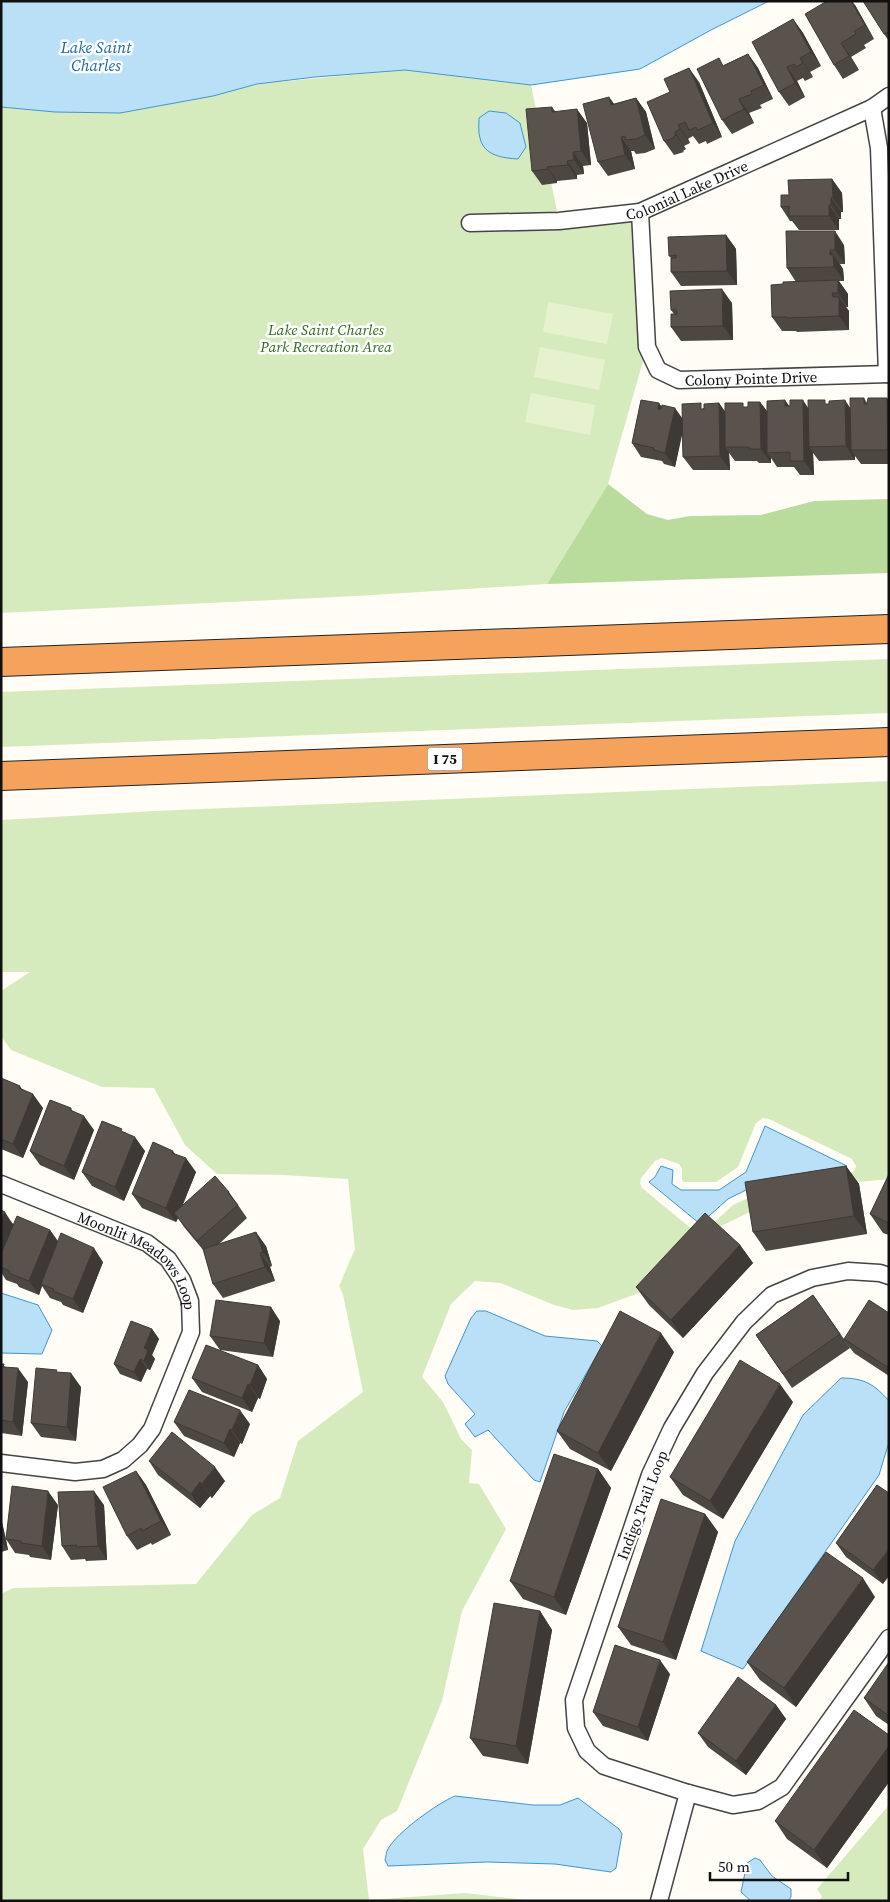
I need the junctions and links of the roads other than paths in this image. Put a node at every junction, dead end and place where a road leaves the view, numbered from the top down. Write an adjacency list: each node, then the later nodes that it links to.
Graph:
1 (889, 96): 2 (street, Colonial Lake Drive)
2 (872, 108): 3 (street, Colonial Lake Drive); 5 (street)
3 (640, 212): 4 (street, Colonial Lake Drive); 5 (street, Colony Pointe Drive)
4 (470, 223)
5 (888, 374)
6 (889, 628): 7 (highway)
7 (1, 662)
8 (889, 742): 9 (highway, I 75)
9 (1, 776)
10 (1, 1184): 12 (street, Moonlit Meadows Loop)
11 (889, 1276): 14 (street, Indigo Trail Loop)
12 (1, 1463)
13 (889, 1638): 14 (street, Indigo Trail Loop)
14 (688, 1793): 15 (street)
15 (659, 1901)

